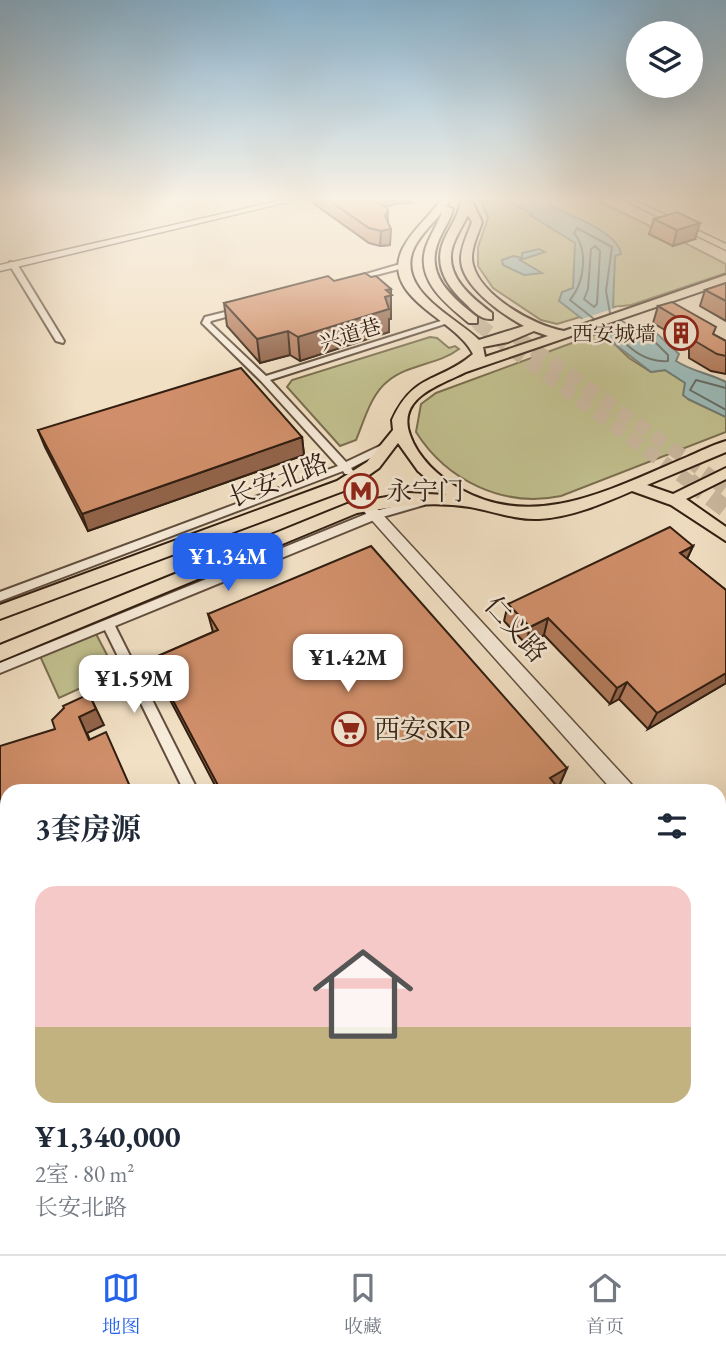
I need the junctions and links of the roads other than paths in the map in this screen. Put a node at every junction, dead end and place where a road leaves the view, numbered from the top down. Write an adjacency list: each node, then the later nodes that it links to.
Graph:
1 (32, 260): 6 (street)
2 (405, 260): 7 (main road)
3 (429, 260): 13 (main road)
4 (446, 260): 12 (main road)
5 (467, 260): 15 (main road)
6 (13, 264): 8 (street); 17 (street)
7 (404, 265): 10 (street, 兴道巷); 14 (main road)
8 (0, 268)
9 (726, 279): 16 (main road)
10 (341, 282)
11 (248, 308): 20 (street)
12 (488, 316)
13 (473, 320)
14 (447, 322): 18 (main road); 20 (street, 兴道巷)
15 (533, 327): 16 (main road); 18 (main road)
16 (570, 333): 19 (main road)
17 (60, 341)
18 (476, 345): 19 (main road)
19 (443, 376): 21 (main road)
20 (264, 379): 23 (street)
21 (397, 437): 23 (main road, 长安北路); 27 (main road)
22 (725, 449): 25 (main road, 长安北路)
23 (349, 472): 30 (street); 31 (main road, 长安北路)
24 (726, 473): 26 (main road)
25 (631, 485): 26 (main road); 27 (main road, 长安北路)
26 (677, 500): 29 (main road)
27 (472, 503): 28 (main road, 长安北路)
28 (371, 510): 32 (street); 33 (main road, 长安北路); 36 (street, 仁义路)
29 (726, 534)
30 (0, 597)
31 (0, 612)
32 (107, 624): 34 (street); 35 (street)
33 (0, 653)
34 (0, 668)
35 (187, 784)
36 (619, 784)

